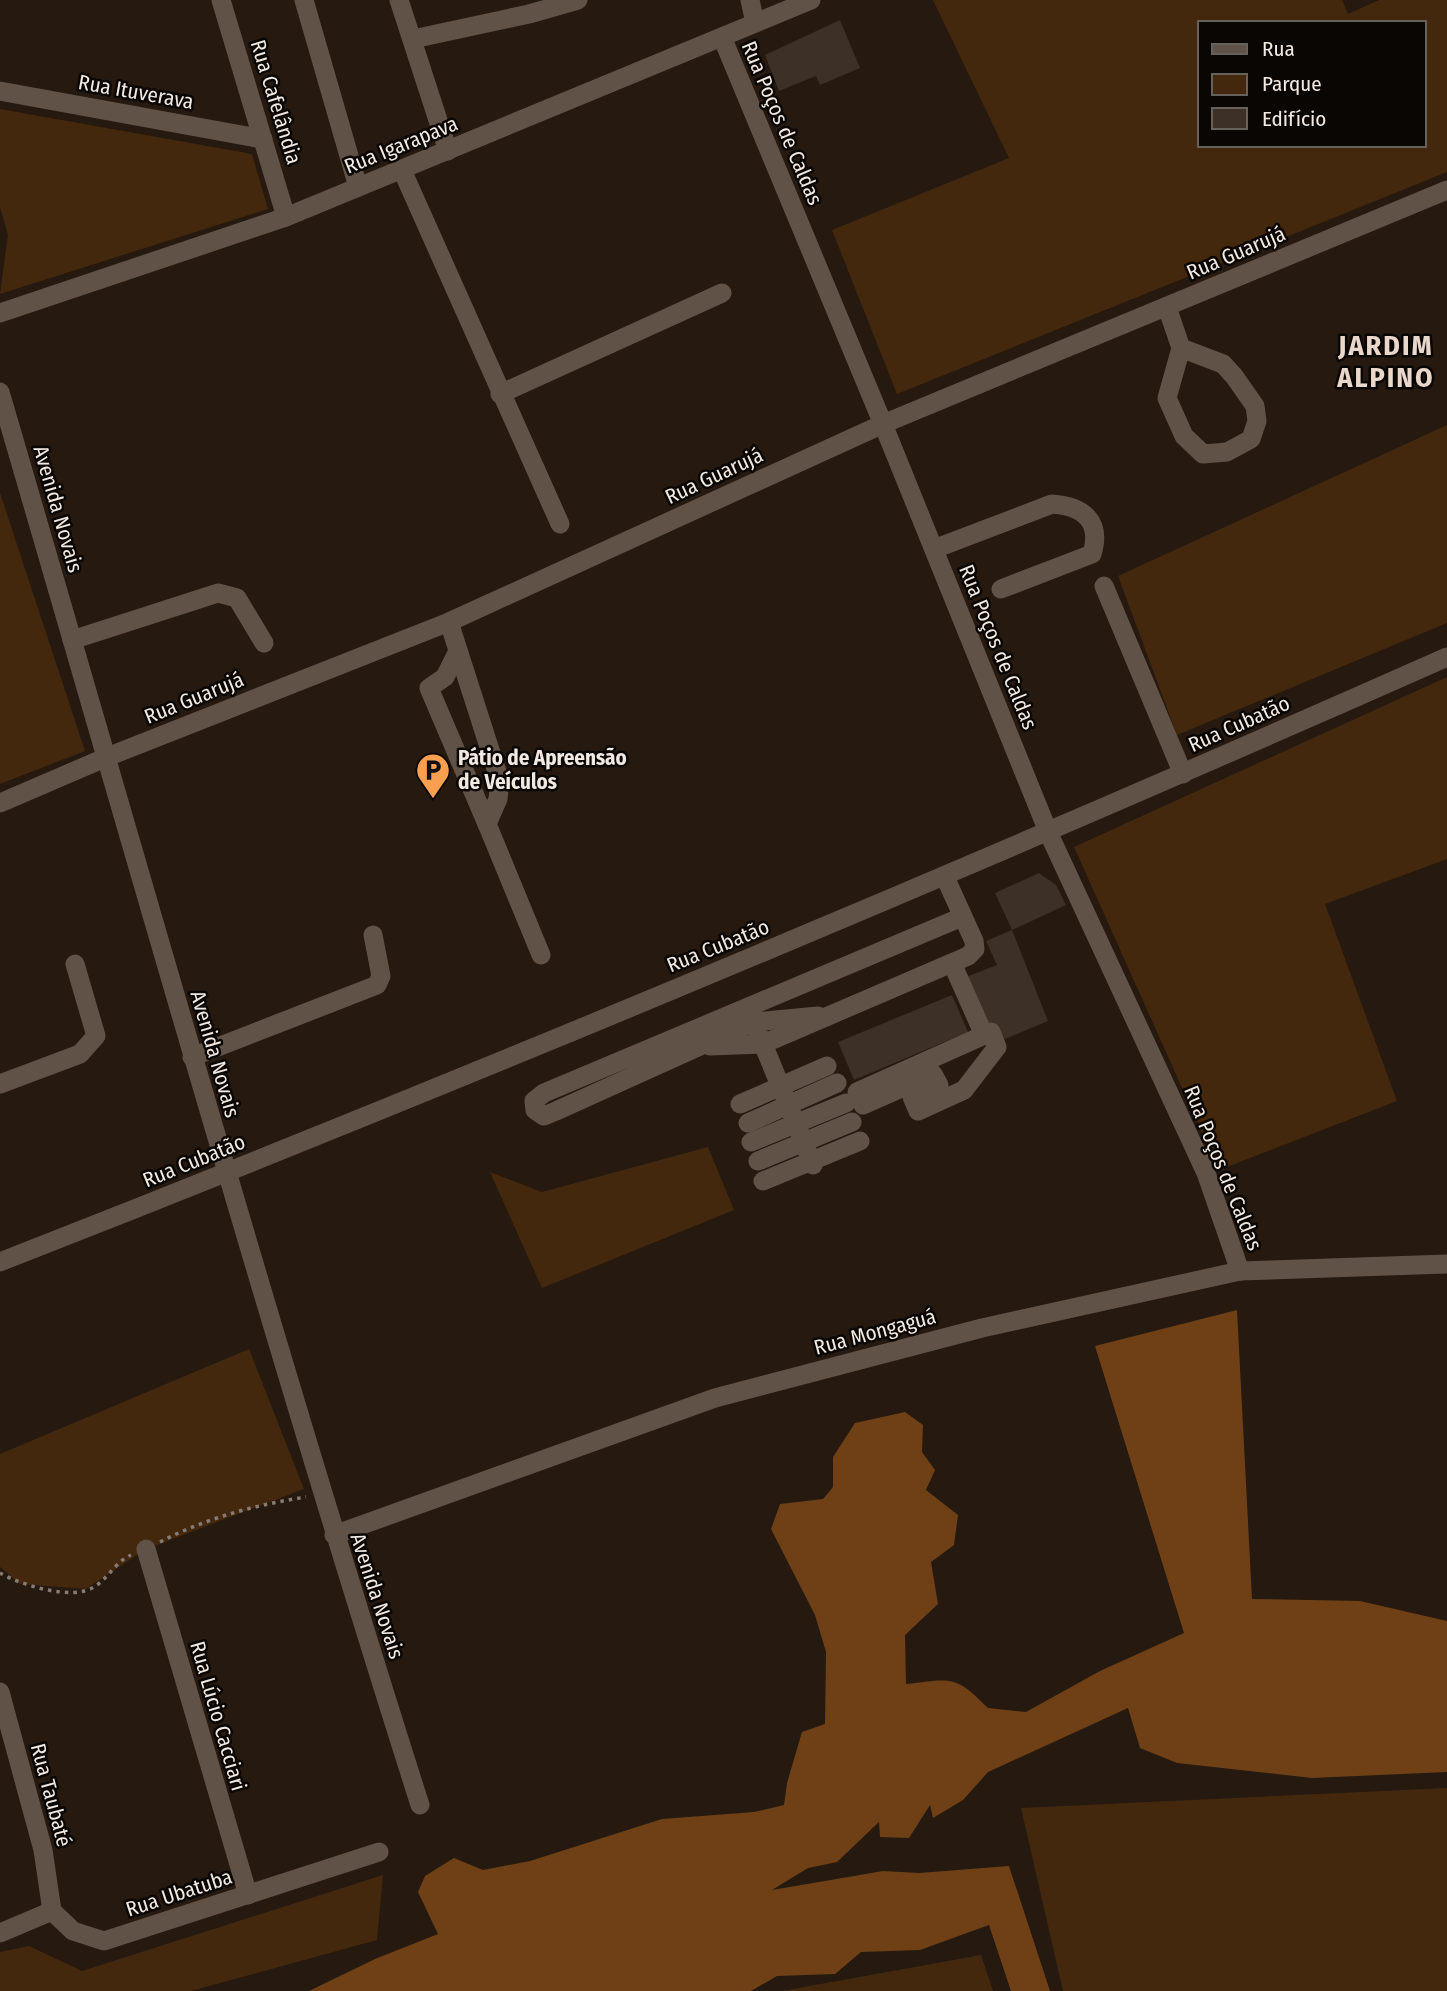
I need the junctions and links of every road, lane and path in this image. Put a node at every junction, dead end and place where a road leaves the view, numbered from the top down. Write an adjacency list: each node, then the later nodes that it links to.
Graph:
1 (221, 0): 12 (street, Rua Cafelândia)
2 (304, 0): 15 (street)
3 (399, 0): 10 (street)
4 (578, 0): 7 (street)
5 (750, 0): 8 (street)
6 (811, 0): 8 (street, Rua Igarapava)
7 (527, 7): 10 (street)
8 (755, 23): 9 (street, Rua Igarapava)
9 (722, 37): 13 (street, Rua Igarapava); 24 (street, Rua Poços de Caldas)
10 (412, 39): 13 (street)
11 (0, 91): 12 (street, Rua Ituverava)
12 (263, 139): 17 (street, Rua Cafelândia)
13 (448, 151): 14 (street, Rua Igarapava)
14 (402, 170): 15 (street, Rua Igarapava); 23 (street)
15 (358, 187): 17 (street, Rua Igarapava)
16 (1447, 190): 19 (street, Rua Guarujá)
17 (286, 217): 20 (street, Rua Igarapava)
18 (722, 293): 23 (street)
19 (1167, 307): 21 (street); 24 (street, Rua Guarujá)
20 (0, 313)
21 (1181, 348): 21 (street)
22 (0, 392): 30 (street, Avenida Novais)
23 (500, 394): 25 (street)
24 (883, 424): 26 (street, Rua Poços de Caldas); 29 (street, Rua Guarujá)
25 (560, 524)
26 (934, 549): 28 (street); 38 (street, Rua Poços de Caldas)
27 (1104, 586): 35 (street)
28 (1001, 589)
29 (449, 622): 32 (street); 34 (street, Rua Guarujá)
30 (72, 640): 31 (street); 34 (street, Avenida Novais)
31 (264, 643)
32 (458, 651): 37 (street); 37 (street)
33 (1447, 657): 35 (street, Rua Cubatão)
34 (107, 757): 36 (street, Rua Guarujá); 50 (street, Avenida Novais)
35 (1183, 774): 38 (street, Rua Cubatão)
36 (0, 803)
37 (487, 824): 42 (street)
38 (1049, 834): 39 (street, Rua Cubatão); 65 (street, Rua Poços de Caldas)
39 (945, 877): 40 (street); 61 (street, Rua Cubatão)
40 (962, 917): 43 (street); 49 (street)
41 (373, 935): 50 (street)
42 (541, 955)
43 (953, 963): 45 (street); 47 (street)
44 (75, 964): 53 (street)
45 (833, 1015): 46 (street); 48 (street)
46 (754, 1022): 48 (street); 49 (street)
47 (984, 1035): 47 (street)
48 (763, 1044): 49 (street); 55 (street)
49 (702, 1046)
50 (192, 1057): 61 (street, Avenida Novais)
51 (827, 1066): 55 (street)
52 (837, 1083): 55 (street)
53 (0, 1084)
54 (740, 1104): 55 (street)
55 (789, 1104): 56 (street); 58 (street); 59 (street); 59 (street)
56 (748, 1123)
57 (860, 1141): 59 (street)
58 (751, 1142)
59 (809, 1156): 60 (street); 62 (street)
60 (758, 1161)
61 (225, 1173): 63 (street, Rua Cubatão); 66 (street, Avenida Novais)
62 (763, 1181)
63 (0, 1262)
64 (1447, 1264): 65 (street, Rua Mongaguá)
65 (1240, 1271): 67 (street, Rua Mongaguá)
66 (322, 1494): 67 (street, Avenida Novais); 68 (path)
67 (334, 1535): 71 (street, Avenida Novais)
68 (146, 1549): 69 (path); 73 (street, Rua Lúcio Cacciari)
69 (0, 1573)
70 (0, 1692): 74 (street, Rua Taubaté)
71 (420, 1805)
72 (379, 1852): 73 (street, Rua Ubatuba)
73 (248, 1895): 74 (street, Rua Ubatuba)
74 (52, 1910): 75 (street)
75 (0, 1933)

